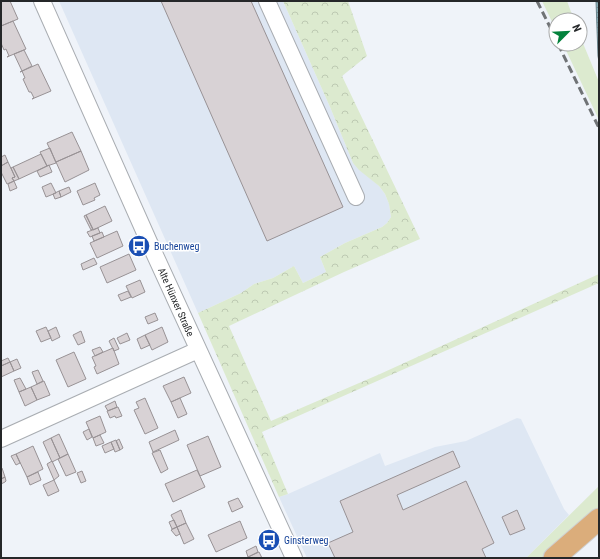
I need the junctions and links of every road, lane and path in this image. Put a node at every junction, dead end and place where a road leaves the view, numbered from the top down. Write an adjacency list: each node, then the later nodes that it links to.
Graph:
1 (42, 1): 4 (street, Alte Hünxer Straße)
2 (268, 1): 3 (street)
3 (356, 197)
4 (198, 350): 5 (street); 7 (street, Alte Hünxer Straße)
5 (1, 439)
6 (599, 519): 8 (main road)
7 (294, 558)
8 (554, 558)

